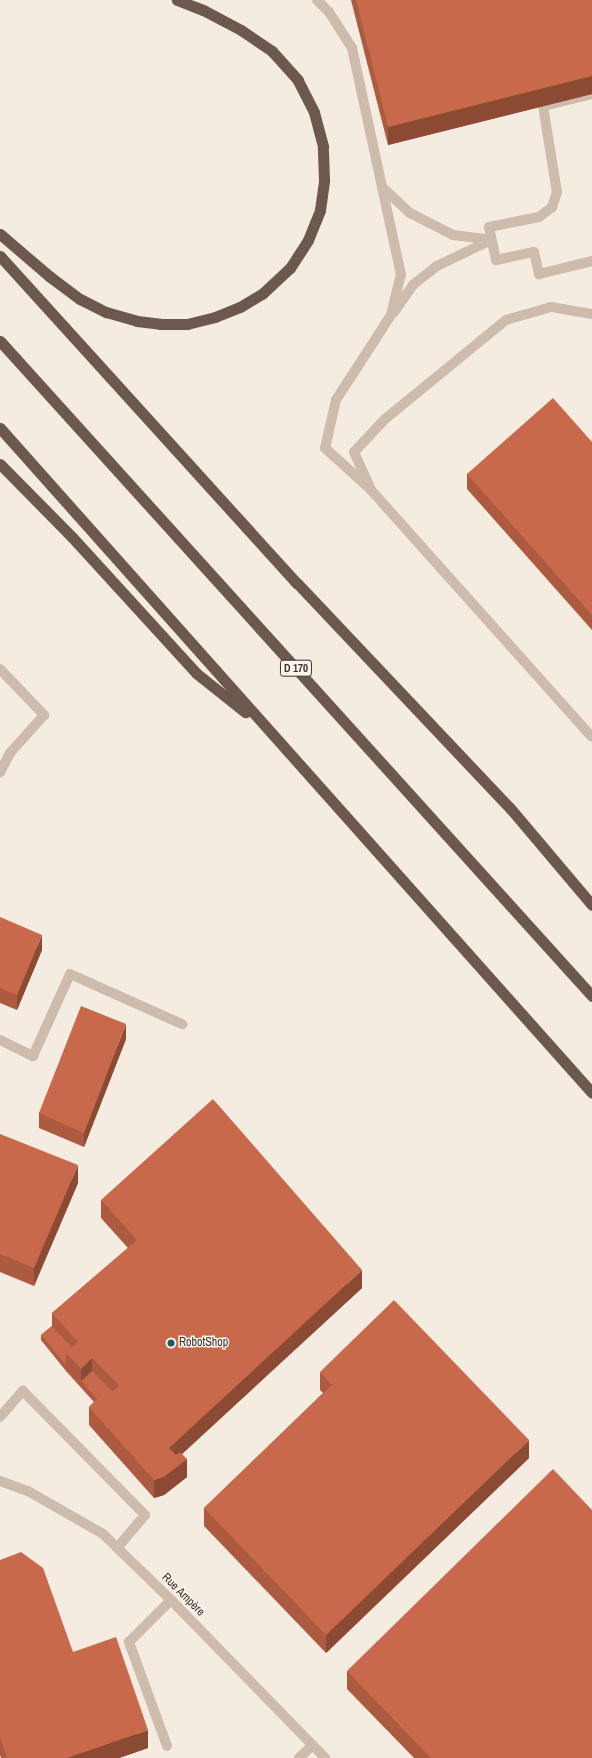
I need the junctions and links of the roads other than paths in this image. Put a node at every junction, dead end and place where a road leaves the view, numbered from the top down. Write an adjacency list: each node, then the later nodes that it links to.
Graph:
1 (177, 0): 5 (highway)
2 (317, 0): 4 (street)
3 (592, 94): 6 (street)
4 (382, 187): 6 (street); 10 (street)
5 (0, 234)
6 (491, 240): 8 (street); 10 (street)
7 (0, 256): 20 (highway)
8 (592, 261)
9 (592, 314): 14 (street)
10 (392, 315): 14 (street)
11 (0, 340): 21 (highway, D 170)
12 (0, 428): 16 (highway)
13 (0, 464): 16 (highway)
14 (371, 490): 17 (street)
15 (0, 669): 18 (street)
16 (268, 731): 24 (highway)
17 (592, 737)
18 (3, 759): 19 (street)
19 (0, 773)
20 (592, 905)
21 (592, 996)
22 (182, 1024): 23 (street)
23 (0, 1040)
24 (592, 1093)
25 (0, 1417): 27 (street)
26 (0, 1481): 27 (street, Rue Ampère)
27 (117, 1548): 28 (street, Rue Ampère)
28 (171, 1600): 29 (street, Rue Ampère); 30 (street)
29 (313, 1745): 31 (street); 32 (street, Rue Ampère)
30 (167, 1746)
31 (299, 1758)
32 (325, 1758)

